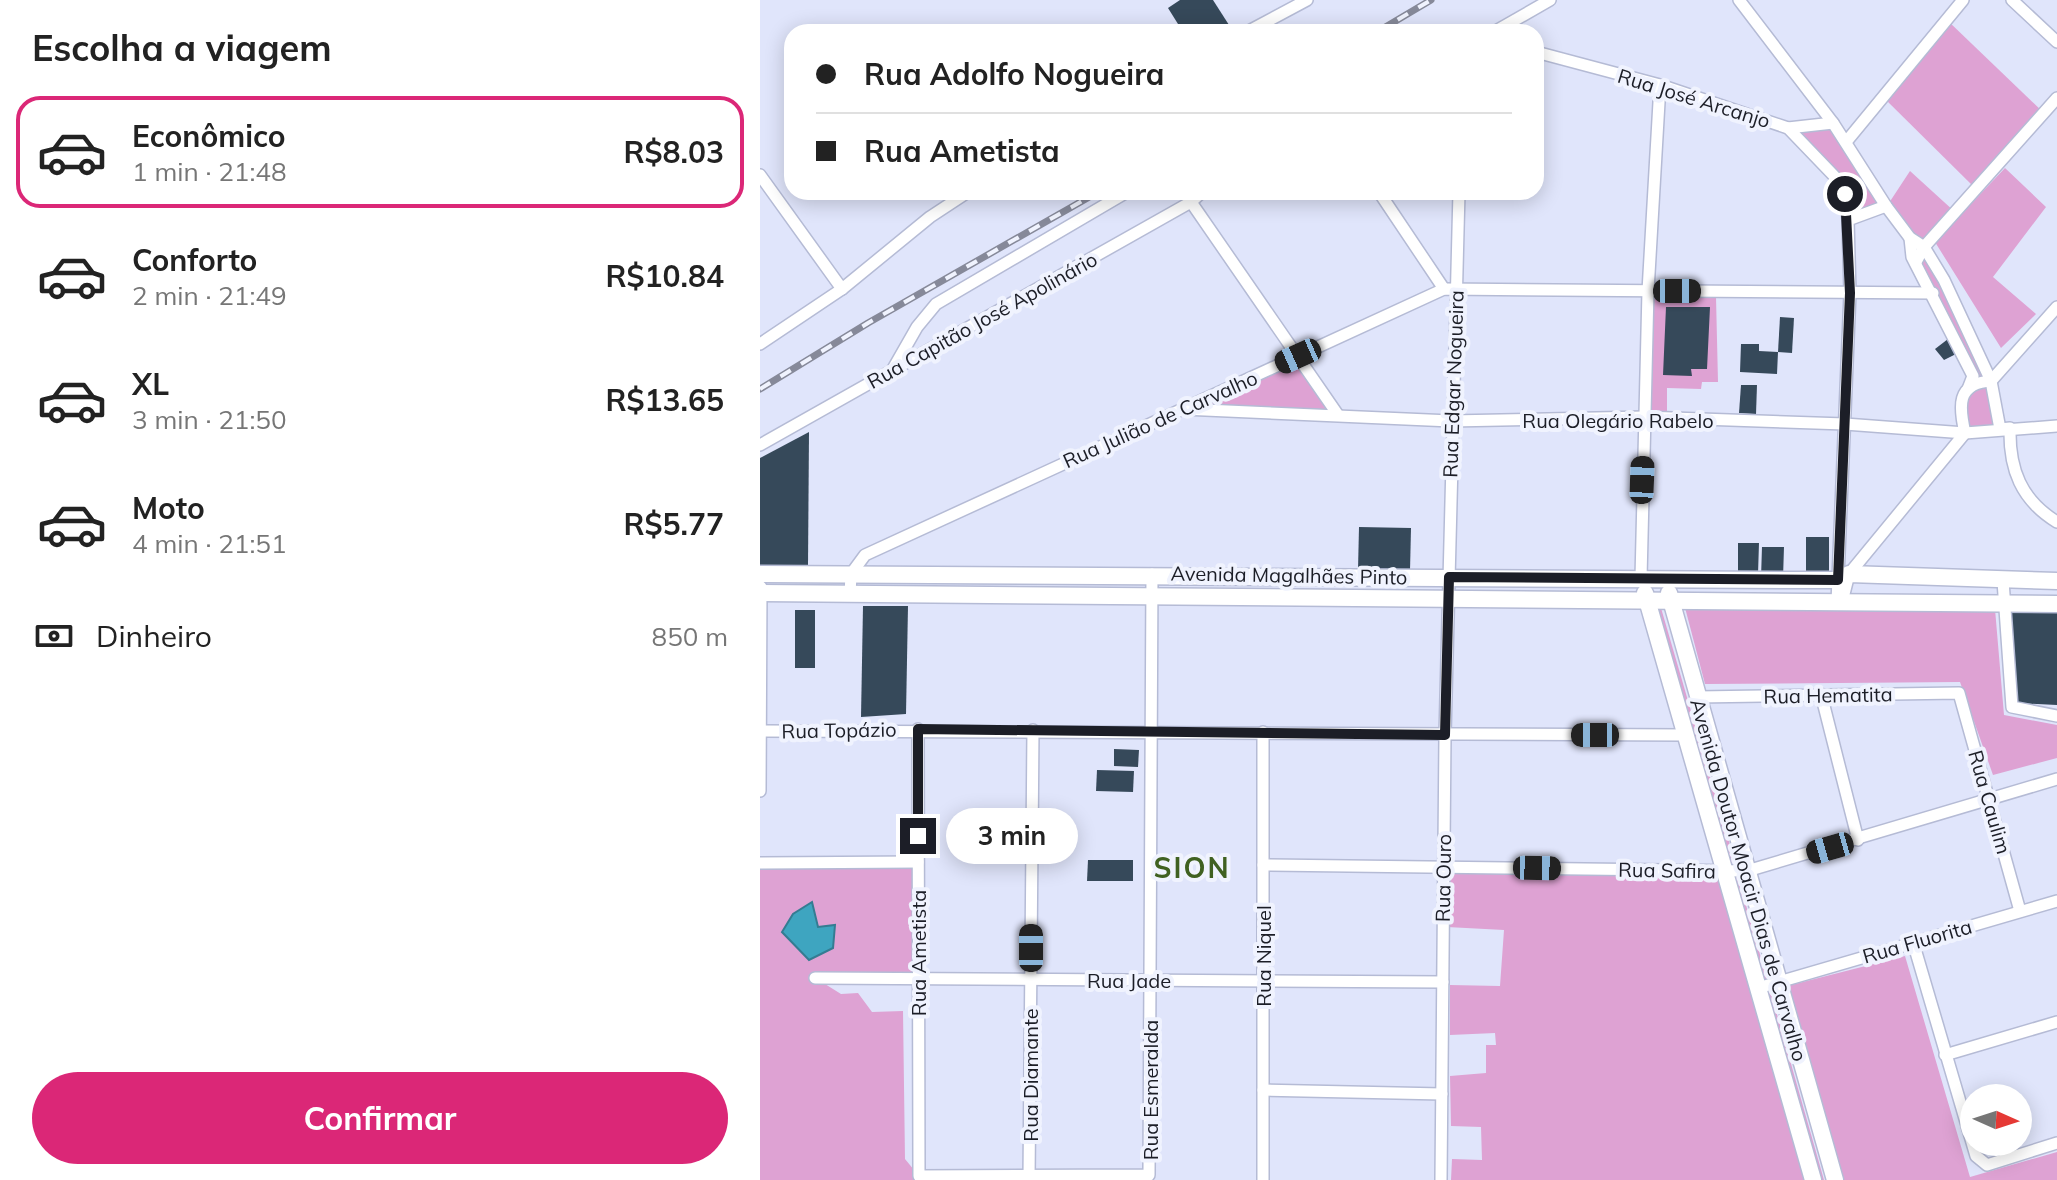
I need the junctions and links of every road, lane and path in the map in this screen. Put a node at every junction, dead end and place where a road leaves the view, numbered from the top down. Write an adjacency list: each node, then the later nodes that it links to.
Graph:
1 (1307, 0): 6 (street)
2 (1550, 0): 7 (street)
3 (1739, 0): 12 (street)
4 (1963, 0): 14 (street)
5 (2012, 0): 8 (street)
6 (1262, 24)
7 (1508, 24)
8 (2057, 42)
9 (1544, 54): 10 (street, Rua José Arcanjo)
10 (1660, 85): 13 (street, Rua José Arcanjo); 28 (street)
11 (2057, 98): 24 (street)
12 (1833, 123): 13 (street); 14 (street)
13 (1788, 128): 22 (street, Rua José Arcanjo)
14 (1846, 142): 21 (street)
15 (760, 175): 26 (street)
16 (956, 200): 26 (street)
17 (1113, 200): 34 (street)
18 (1385, 200): 27 (street)
19 (1458, 200): 27 (street, Rua Edgar Nogueira)
20 (1191, 202): 33 (street); 34 (street, Rua Capitão José Apolinário)
21 (1886, 206): 22 (street); 23 (street)
22 (1848, 220): 29 (street, Rua José Arcanjo)
23 (1910, 238): 24 (street); 25 (street)
24 (1924, 247): 25 (street); 35 (street)
25 (1916, 262): 30 (street)
26 (842, 289): 32 (street)
27 (1450, 290): 28 (street, Rua Julião de Carvalho); 33 (street, Rua Julião de Carvalho); 40 (street, Rua Edgar Nogueira)
28 (1648, 291): 29 (street, Rua Julião de Carvalho); 39 (street)
29 (1850, 293): 30 (street, Rua Julião de Carvalho); 41 (street, Rua José Arcanjo)
30 (1933, 293): 36 (street)
31 (2057, 307): 35 (street)
32 (760, 344)
33 (1298, 356): 37 (street, Rua Julião de Carvalho); 38 (street)
34 (892, 371): 45 (street, Rua Capitão José Apolinário)
35 (1989, 376): 36 (street); 43 (street)
36 (1968, 390): 44 (street)
37 (1179, 409): 38 (street, Rua Olegário Rabelo); 48 (street, Rua Julião de Carvalho)
38 (1338, 415): 40 (street, Rua Olegário Rabelo)
39 (1644, 417): 40 (street, Rua Olegário Rabelo); 41 (street, Rua Olegário Rabelo); 53 (street)
40 (1451, 421): 50 (street, Rua Edgar Nogueira)
41 (1845, 424): 44 (street, Rua Olegário Rabelo); 52 (street, Rua José Arcanjo)
42 (2057, 426): 43 (street, Rua Olegário Rabelo)
43 (2010, 428): 44 (street, Rua Olegário Rabelo); 46 (street)
44 (1965, 433): 52 (street)
45 (760, 445)
46 (2057, 522)
47 (761, 574): 48 (main road, Avenida Magalhães Pinto); 57 (street)
48 (851, 574): 49 (main road, Avenida Magalhães Pinto); 58 (street)
49 (1152, 574): 50 (main road, Avenida Magalhães Pinto); 59 (street, Rua Esmeralda)
50 (1449, 577): 51 (main road, Avenida Magalhães Pinto); 60 (street, Rua Ouro)
51 (1527, 577): 53 (main road, Avenida Magalhães Pinto); 61 (main road)
52 (1843, 577): 54 (main road, Avenida Magalhães Pinto); 55 (main road, Avenida Magalhães Pinto); 64 (street)
53 (1641, 578): 54 (main road, Avenida Magalhães Pinto); 63 (main road, Avenida Doutor Moacir Dias de Carvalho)
54 (1667, 579): 62 (main road, Avenida Doutor Moacir Dias de Carvalho)
55 (2003, 581): 56 (main road, Avenida Magalhães Pinto); 65 (street)
56 (2057, 581)
57 (761, 593): 58 (main road, Avenida Magalhães Pinto); 73 (street)
58 (850, 595): 59 (main road, Avenida Magalhães Pinto)
59 (1152, 597): 60 (main road, Avenida Magalhães Pinto); 74 (street, Rua Esmeralda)
60 (1448, 599): 61 (main road, Avenida Magalhães Pinto); 76 (street, Rua Ouro)
61 (1525, 600): 63 (main road, Avenida Magalhães Pinto)
62 (1670, 600): 63 (main road, Avenida Magalhães Pinto); 64 (main road, Avenida Magalhães Pinto); 69 (main road, Avenida Doutor Moacir Dias de Carvalho)
63 (1647, 601): 77 (main road, Avenida Doutor Moacir Dias de Carvalho)
64 (1839, 602): 65 (main road, Avenida Magalhães Pinto)
65 (2003, 603): 66 (main road, Avenida Magalhães Pinto); 70 (street)
66 (2057, 604)
67 (1959, 693): 68 (street, Rua Hematita); 81 (street, Rua Caulim)
68 (1821, 694): 69 (street, Rua Hematita); 82 (street)
69 (1697, 697): 88 (main road, Avenida Doutor Moacir Dias de Carvalho)
70 (2057, 716)
71 (918, 729): 72 (street, Rua Topázio); 73 (street, Rua Topázio); 83 (street, Rua Ametista)
72 (1033, 730): 74 (street, Rua Topázio); 94 (street, Rua Diamante)
73 (761, 731): 78 (street)
74 (1149, 731): 75 (street, Rua Topázio); 95 (street, Rua Esmeralda)
75 (1263, 732): 76 (street, Rua Topázio); 85 (street, Rua Niquel)
76 (1445, 735): 77 (street, Rua Topázio); 86 (street, Rua Ouro)
77 (1685, 735): 87 (main road, Avenida Doutor Moacir Dias de Carvalho)
78 (760, 779): 80 (street)
79 (2057, 779): 81 (street, Rua Safira)
80 (760, 791)
81 (1989, 799): 82 (street, Rua Safira); 90 (street, Rua Caulim)
82 (1858, 840): 88 (street, Rua Safira)
83 (918, 862): 84 (street); 93 (street, Rua Ametista)
84 (760, 863)
85 (1263, 865): 86 (street, Rua Safira); 96 (street, Rua Niquel)
86 (1444, 867): 87 (street, Rua Safira); 97 (street, Rua Ouro)
87 (1725, 870): 88 (street, Rua Safira); 99 (main road, Avenida Doutor Moacir Dias de Carvalho)
88 (1747, 871): 98 (main road, Avenida Doutor Moacir Dias de Carvalho)
89 (2057, 901): 90 (street, Rua Fluorita)
90 (2020, 911): 91 (street, Rua Fluorita)
91 (1913, 942): 98 (street, Rua Fluorita); 101 (street)
92 (815, 978): 93 (street, Rua Jade)
93 (918, 978): 94 (street, Rua Jade); 105 (street, Rua Ametista)
94 (1031, 979): 95 (street, Rua Jade); 105 (street, Rua Diamante)
95 (1150, 980): 96 (street, Rua Jade); 105 (street, Rua Esmeralda)
96 (1263, 981): 97 (street, Rua Jade); 102 (street, Rua Niquel)
97 (1443, 982): 103 (street, Rua Ouro)
98 (1778, 982): 99 (street, Rua Fluorita); 109 (main road, Avenida Doutor Moacir Dias de Carvalho)
99 (1758, 988): 108 (main road, Avenida Doutor Moacir Dias de Carvalho)
100 (2057, 1022): 101 (street)
101 (1945, 1055): 104 (street)
102 (1263, 1090): 103 (street); 106 (street, Rua Niquel)
103 (1442, 1094): 107 (street, Rua Ouro)
104 (2057, 1143)
105 (1029, 1178)
106 (1263, 1180)
107 (1441, 1180)
108 (1813, 1180)
109 (1835, 1180)

